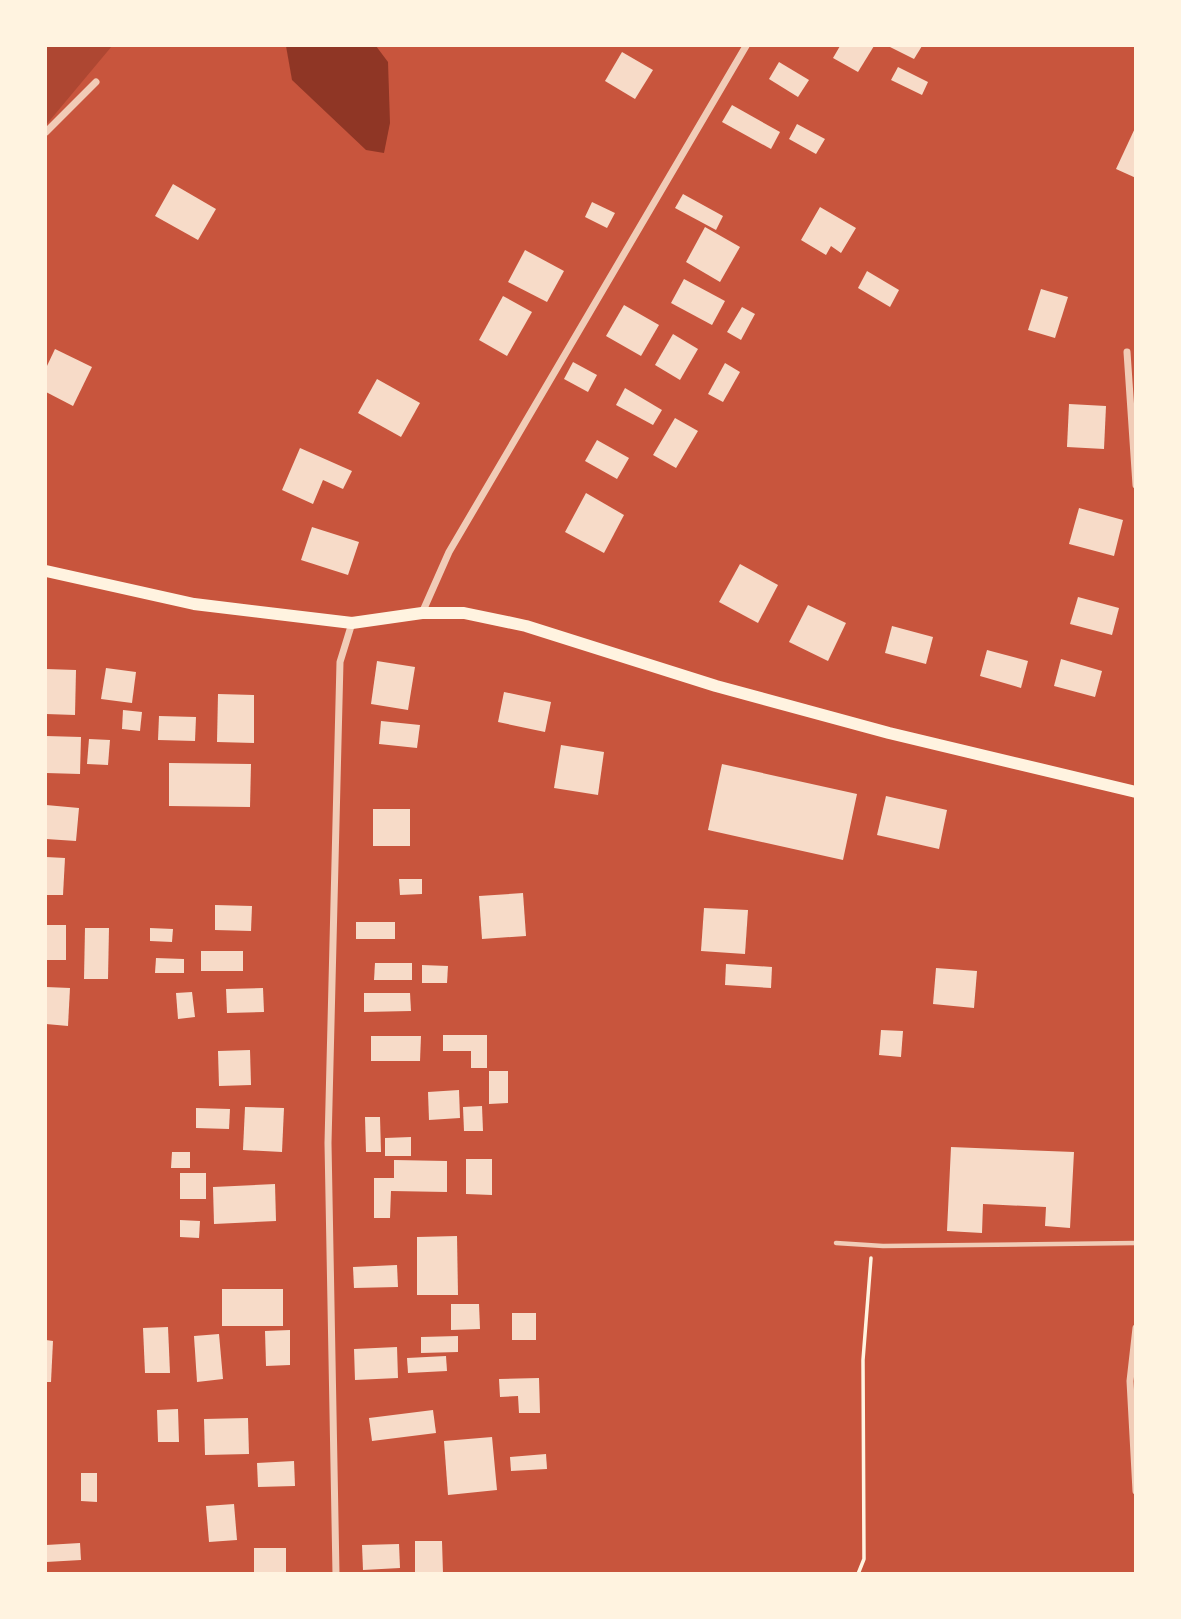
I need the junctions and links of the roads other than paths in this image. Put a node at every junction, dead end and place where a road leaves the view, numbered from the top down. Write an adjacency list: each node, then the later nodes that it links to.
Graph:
1 (746, 46): 7 (street)
2 (96, 82): 3 (street)
3 (46, 132)
4 (1127, 352): 5 (street)
5 (1136, 485)
6 (46, 571): 8 (main road)
7 (422, 612): 8 (main road); 9 (main road)
8 (352, 622): 14 (street)
9 (1136, 792)
10 (836, 1243): 11 (lane)
11 (1136, 1243)
12 (1136, 1328): 13 (street)
13 (1136, 1490)
14 (336, 1573)

